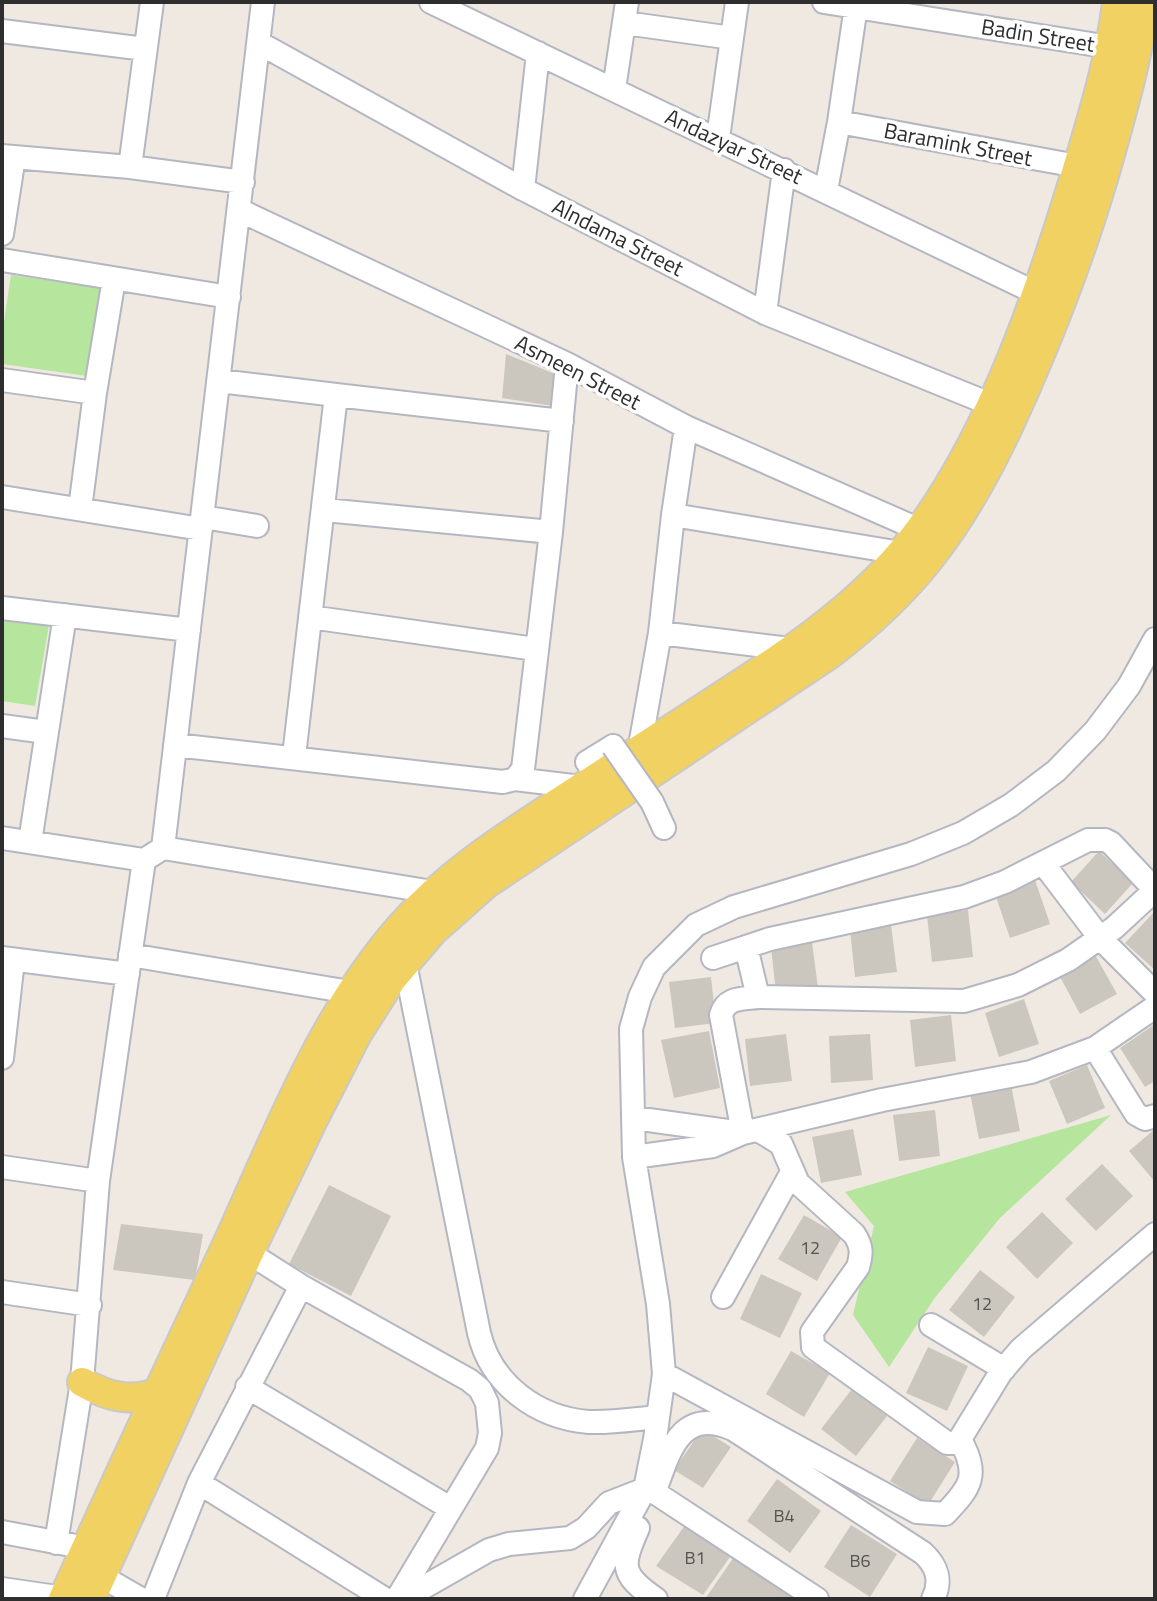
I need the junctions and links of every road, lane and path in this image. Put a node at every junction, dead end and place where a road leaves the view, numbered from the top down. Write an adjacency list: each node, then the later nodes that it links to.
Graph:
1 (152, 2): 14 (street)
2 (263, 2): 12 (street)
3 (431, 2): 15 (street, Andazyar Street)
4 (737, 2): 11 (street)
5 (824, 2): 8 (street, Badin Street)
6 (1117, 2): 13 (main road)
7 (1145, 2): 41 (main road)
8 (856, 6): 13 (street, Badin Street); 17 (street)
9 (626, 12): 11 (street); 16 (street)
10 (2, 31): 14 (street)
11 (732, 38): 18 (street)
12 (259, 43): 23 (street); 24 (street, Alndama Street)
13 (1110, 47): 20 (main road)
14 (145, 49): 21 (street)
15 (538, 53): 16 (street, Andazyar Street); 24 (street)
16 (614, 89): 18 (street, Andazyar Street)
17 (839, 122): 20 (street, Baramink Street); 25 (street)
18 (718, 138): 22 (street, Andazyar Street)
19 (8, 156): 21 (street); 27 (street)
20 (1077, 166): 30 (main road)
21 (130, 167): 23 (street)
22 (784, 170): 25 (street, Andazyar Street); 32 (street)
23 (243, 182): 26 (street)
24 (523, 189): 32 (street, Alndama Street)
25 (826, 190): 30 (street, Andazyar Street)
26 (239, 210): 31 (street); 33 (street, Asmeen Street)
27 (2, 234)
28 (2, 260): 29 (street)
29 (114, 279): 31 (street); 36 (street)
30 (1036, 293): 38 (main road)
31 (229, 297): 35 (street)
32 (765, 313): 38 (street, Alndama Street)
33 (567, 364): 39 (street); 40 (street, Asmeen Street)
34 (2, 380): 36 (street)
35 (219, 381): 37 (street); 48 (street)
36 (95, 393): 44 (street)
37 (336, 395): 39 (street); 45 (street)
38 (990, 404): 41 (main road)
39 (562, 421): 51 (street)
40 (686, 427): 46 (street, Asmeen Street); 47 (street)
41 (984, 447): 42 (main road)
42 (962, 487): 50 (main road); 79 (main road)
43 (2, 497): 44 (street)
44 (80, 509): 48 (street)
45 (325, 510): 51 (street); 56 (street)
46 (887, 513): 50 (street, Asmeen Street); 52 (street)
47 (673, 515): 52 (street); 58 (street)
48 (202, 523): 49 (street); 57 (street)
49 (257, 526)
50 (920, 530): 53 (main road)
51 (551, 532): 60 (street)
52 (871, 549): 53 (street)
53 (901, 553): 61 (main road)
54 (2, 608): 55 (street)
55 (65, 615): 57 (street); 63 (street)
56 (310, 617): 60 (street); 66 (street)
57 (189, 630): 64 (street)
58 (660, 633): 61 (street); 65 (street)
59 (1155, 639): 88 (street)
60 (535, 649): 68 (street)
61 (790, 649): 65 (main road)
62 (2, 726): 63 (street)
63 (46, 732): 71 (street)
64 (175, 745): 66 (street); 72 (street)
65 (627, 746): 67 (main road); 69 (street, bridge)
66 (294, 756): 68 (street)
67 (584, 775): 68 (street); 74 (main road)
68 (515, 779)
69 (664, 828)
70 (2, 838): 71 (street)
71 (30, 842): 72 (street)
72 (154, 854): 74 (street); 80 (street)
73 (1043, 863): 75 (street); 75 (street); 76 (street)
74 (433, 892): 81 (main road)
75 (1100, 938): 82 (street); 83 (street)
76 (746, 947): 77 (street); 83 (street)
77 (713, 958)
78 (7, 959): 80 (street); 86 (street)
79 (405, 963): 95 (main road); 106 (street)
80 (129, 964): 81 (street); 93 (street)
81 (350, 992): 105 (main road)
82 (1155, 993)
83 (758, 997): 89 (street)
84 (1155, 1007): 85 (street)
85 (1095, 1048): 87 (street); 89 (street)
86 (2, 1058)
87 (1155, 1116)
88 (634, 1118): 89 (street); 90 (street)
89 (751, 1132): 90 (street); 92 (street)
90 (634, 1157): 102 (street)
91 (2, 1167): 93 (street)
92 (792, 1172): 98 (street); 107 (street)
93 (98, 1181): 99 (street)
94 (1155, 1234): 101 (street)
95 (249, 1253): 96 (street); 115 (main road)
96 (301, 1286): 104 (street); 110 (street)
97 (2, 1292): 99 (street)
98 (723, 1297)
99 (90, 1305): 103 (street)
100 (931, 1325): 101 (street)
101 (1004, 1369): 107 (street)
102 (664, 1374): 106 (street); 107 (street)
103 (82, 1382): 105 (main road); 112 (street)
104 (247, 1387): 108 (street); 110 (street)
105 (157, 1393): 113 (main road)
106 (658, 1417): 109 (street)
107 (960, 1439)
108 (199, 1483): 117 (street); 118 (street)
109 (650, 1491): 120 (street); 121 (street); 122 (street); 123 (street); 124 (street)
110 (450, 1508): 119 (street)
111 (2, 1532): 112 (street)
112 (56, 1543): 113 (street)
113 (86, 1547): 115 (main road)
114 (2, 1589): 115 (street)
115 (80, 1593): 116 (street)
116 (141, 1599)
117 (153, 1599)
118 (385, 1599)
119 (397, 1599)
120 (403, 1599)
121 (585, 1599)
122 (656, 1599)
123 (817, 1599)
124 (933, 1599)

